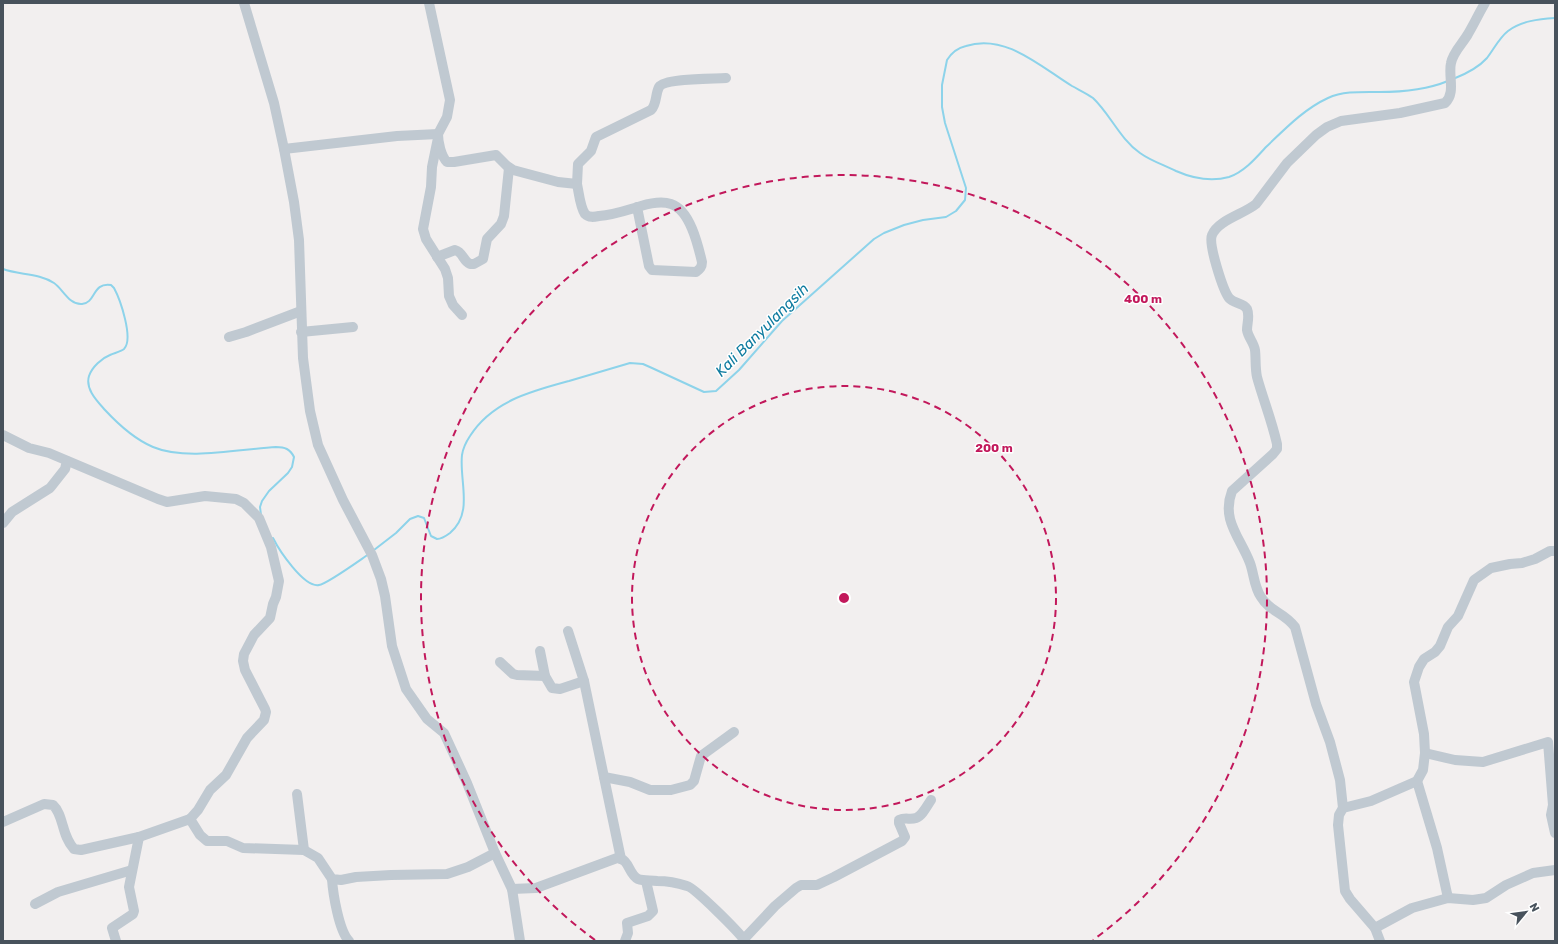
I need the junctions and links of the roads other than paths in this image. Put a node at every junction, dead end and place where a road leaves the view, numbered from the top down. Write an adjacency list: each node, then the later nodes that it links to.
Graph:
1 (244, 3): 6 (street)
2 (429, 3): 5 (street)
3 (1485, 3): 31 (street)
4 (726, 78): 8 (street)
5 (438, 136): 6 (street); 7 (street); 10 (street)
6 (284, 149): 11 (street)
7 (509, 168): 8 (street); 10 (street)
8 (577, 184): 9 (street)
9 (637, 207): 9 (street)
10 (437, 257): 12 (street)
11 (301, 311): 14 (street); 15 (street)
12 (462, 315)
13 (352, 326): 14 (street)
14 (301, 332): 37 (street)
15 (229, 337)
16 (3, 435): 17 (street)
17 (67, 461): 18 (street); 32 (street)
18 (3, 522)
19 (1555, 551): 26 (street)
20 (568, 631): 24 (street)
21 (540, 651): 23 (street)
22 (500, 662): 23 (street)
23 (545, 676): 24 (street)
24 (584, 681): 27 (street)
25 (734, 732): 27 (street)
26 (1426, 753): 28 (street); 34 (street)
27 (604, 778): 38 (street)
28 (1417, 781): 31 (street); 44 (street)
29 (298, 794): 36 (street)
30 (931, 800): 47 (street)
31 (1343, 808): 46 (street)
32 (190, 819): 35 (street); 36 (street)
33 (3, 822): 35 (street)
34 (1555, 833)
35 (139, 837): 39 (street)
36 (304, 850): 41 (street)
37 (495, 853): 41 (street); 43 (street)
38 (621, 859): 42 (street); 43 (street)
39 (132, 870): 45 (street); 48 (street)
40 (1555, 870): 44 (street)
41 (332, 879): 49 (street)
42 (646, 881): 47 (street); 51 (street)
43 (512, 889): 50 (street)
44 (1448, 898): 46 (street)
45 (35, 904)
46 (1375, 928): 52 (street)
47 (745, 940)
48 (116, 941)
49 (349, 941)
50 (520, 941)
51 (625, 941)
52 (1380, 941)

